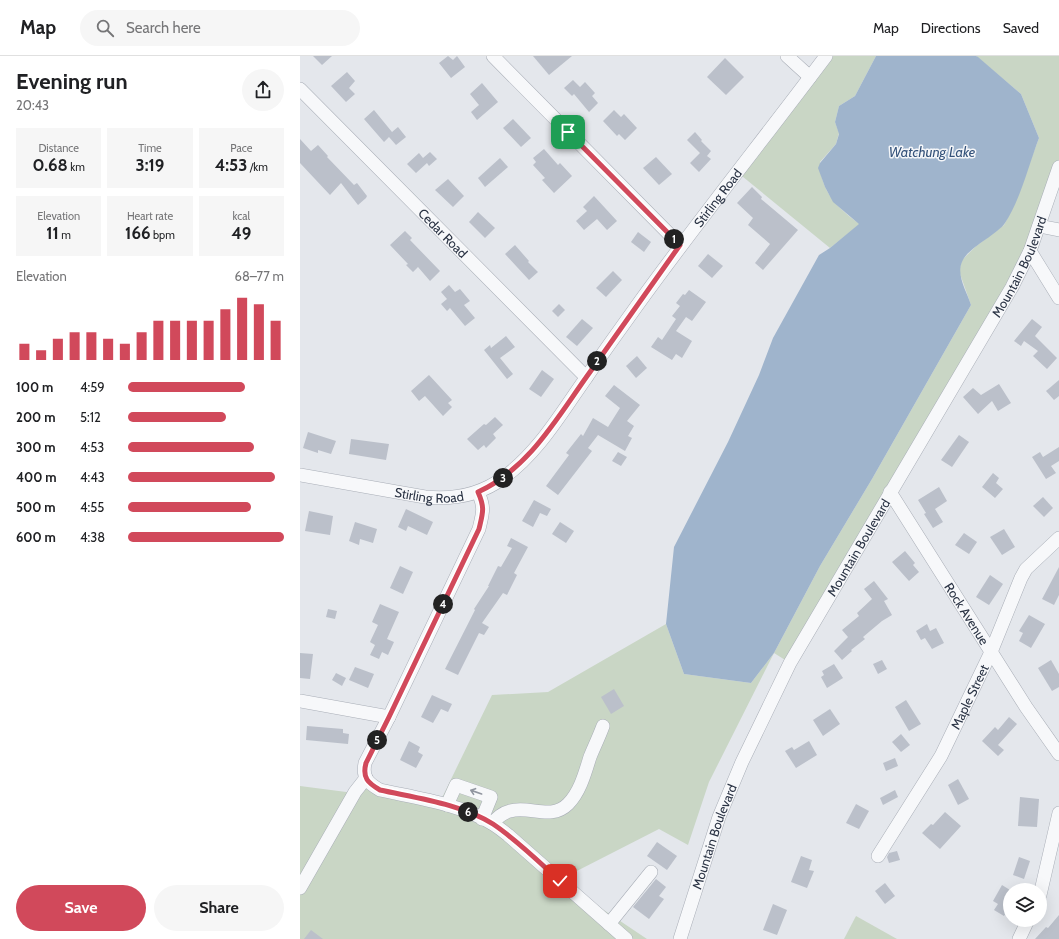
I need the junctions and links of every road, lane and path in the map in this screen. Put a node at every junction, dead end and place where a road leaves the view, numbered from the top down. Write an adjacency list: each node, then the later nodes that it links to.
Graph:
1 (493, 56): 9 (street)
2 (787, 56): 4 (street)
3 (826, 56): 4 (street, Stirling Road)
4 (810, 77): 9 (street, Stirling Road)
5 (300, 89): 12 (street, Cedar Road)
6 (1059, 167): 7 (street, Mountain Boulevard)
7 (1039, 226): 8 (street); 10 (street, Mountain Boulevard)
8 (1059, 230)
9 (680, 245): 12 (street, Stirling Road)
10 (1030, 251): 11 (street); 15 (street, Mountain Boulevard)
11 (1059, 298)
12 (586, 377): 14 (street, Stirling Road)
13 (300, 475): 14 (street, Stirling Road)
14 (478, 492): 19 (street)
15 (890, 492): 17 (street, Rock Avenue); 33 (street, Mountain Boulevard)
16 (1059, 538): 17 (street, Maple Street)
17 (991, 652): 21 (street, Rock Avenue); 26 (street, Maple Street)
18 (300, 701): 19 (street)
19 (389, 717): 22 (street)
20 (603, 726): 25 (street)
21 (1059, 754)
22 (366, 778): 23 (street); 29 (street)
23 (447, 805): 25 (street); 25 (street, one-way to 23)
24 (1059, 813): 28 (street)
25 (487, 821): 30 (street)
26 (878, 856)
27 (651, 872): 30 (street)
28 (1043, 883)
29 (300, 888)
30 (609, 924): 32 (street)
31 (1025, 927): 34 (street)
32 (626, 939)
33 (680, 939)
34 (1019, 939)

